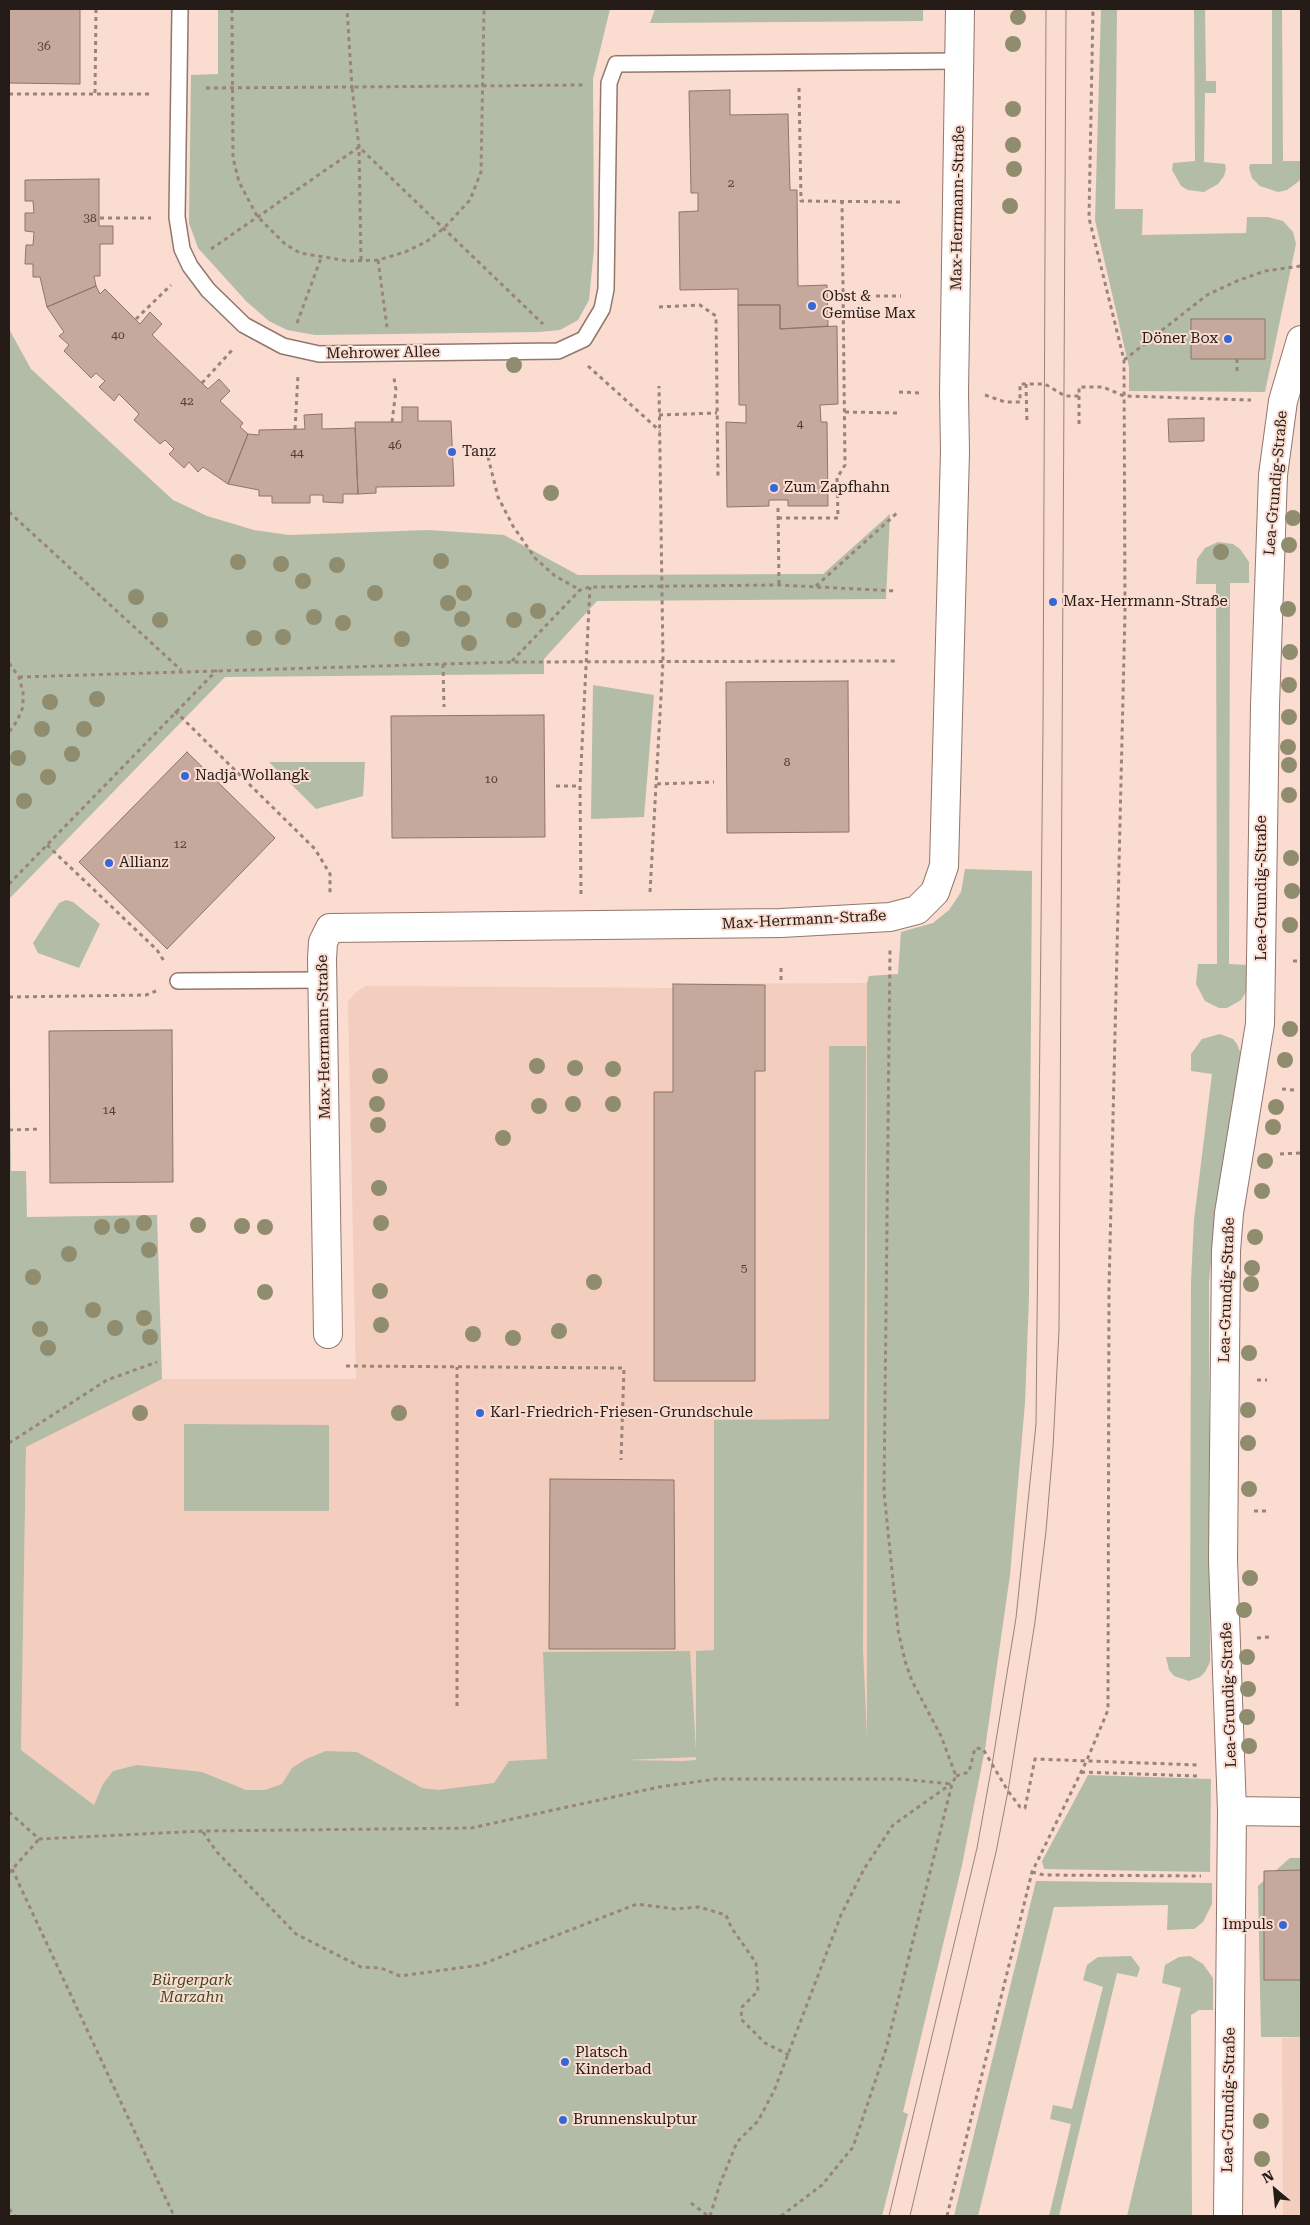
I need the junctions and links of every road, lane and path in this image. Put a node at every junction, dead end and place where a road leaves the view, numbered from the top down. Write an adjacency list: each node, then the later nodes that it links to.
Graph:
1 (96, 9): 15 (path)
2 (180, 9): 14 (lane, Mehrower Allee)
3 (232, 9): 13 (path)
4 (347, 9): 12 (path)
5 (484, 9): 10 (path)
6 (960, 9): 8 (street, Max-Herrmann-Straße)
7 (1093, 9): 42 (path)
8 (960, 61): 38 (lane, Mehrower Allee); 90 (street, Max-Herrmann-Straße)
9 (799, 84): 18 (path)
10 (482, 85): 11 (path); 12 (path); 23 (path)
11 (583, 85)
12 (352, 87): 13 (path); 17 (path)
13 (232, 88): 14 (path); 20 (path)
14 (179, 91): 15 (path); 21 (lane, Mehrower Allee)
15 (95, 93): 16 (path)
16 (9, 94)
17 (359, 146): 20 (path); 23 (path); 26 (path)
18 (842, 201): 19 (path); 31 (path)
19 (902, 202)
20 (258, 216): 24 (path); 25 (path)
21 (177, 217): 22 (path); 36 (lane, Mehrower Allee)
22 (100, 218)
23 (444, 228): 27 (path); 38 (path)
24 (237, 231)
25 (321, 258): 26 (path); 29 (path)
26 (361, 260): 27 (path)
27 (378, 260): 33 (path)
28 (1301, 266): 42 (path)
29 (308, 294)
30 (160, 295): 35 (path)
31 (844, 296): 32 (path); 51 (path)
32 (901, 296)
33 (383, 297)
34 (659, 307): 52 (path)
35 (136, 319)
36 (251, 329): 39 (lane, Mehrower Allee); 44 (path)
37 (1301, 340): 49 (street, Lea-Grundig-Straße)
38 (566, 347): 40 (lane, Mehrower Allee); 59 (path)
39 (298, 350): 40 (lane, Mehrower Allee); 58 (path)
40 (391, 353): 55 (path)
41 (1236, 359): 43 (path)
42 (1124, 360): 48 (path)
43 (1237, 371)
44 (202, 383)
45 (1026, 384): 47 (path); 50 (path); 56 (path)
46 (659, 386): 54 (path)
47 (1079, 396): 48 (path); 57 (path)
48 (1124, 396): 49 (path); 110 (path)
49 (1283, 401): 112 (street, Lea-Grundig-Straße)
50 (1013, 402)
51 (844, 412): 53 (path); 65 (path)
52 (717, 413): 54 (path); 61 (path)
53 (899, 413)
54 (659, 415): 59 (path)
55 (392, 422)
56 (1027, 424)
57 (1080, 425)
58 (295, 429)
59 (660, 432): 67 (path)
60 (486, 449): 70 (path)
61 (718, 478)
62 (778, 508): 65 (path)
63 (9, 512): 79 (path)
64 (897, 513): 69 (path)
65 (778, 518): 66 (path)
66 (779, 585): 67 (path); 69 (path)
67 (662, 586): 68 (path); 72 (path)
68 (590, 587): 70 (path); 75 (path)
69 (815, 587): 71 (path)
70 (580, 590): 74 (path)
71 (896, 591)
72 (663, 661): 73 (path); 75 (path); 85 (path)
73 (895, 661)
74 (511, 662): 75 (path); 77 (path)
75 (587, 662): 87 (path)
76 (9, 663): 80 (path)
77 (443, 664): 78 (path); 81 (path)
78 (217, 670): 79 (path); 82 (path)
79 (182, 671): 80 (path)
80 (19, 677): 83 (path)
81 (444, 707)
82 (175, 711): 88 (path); 93 (path)
83 (9, 732)
84 (714, 782): 85 (path)
85 (657, 784): 92 (path)
86 (556, 786): 87 (path)
87 (580, 786): 91 (path)
88 (48, 846): 89 (path); 96 (path)
89 (9, 884)
90 (890, 917): 92 (street, Max-Herrmann-Straße); 113 (path)
91 (580, 925): 92 (street, Max-Herrmann-Straße); 93 (street, Max-Herrmann-Straße)
92 (649, 926)
93 (330, 928): 95 (street, Max-Herrmann-Straße)
94 (781, 968): 97 (path)
95 (322, 980): 96 (lane); 103 (street, Max-Herrmann-Straße)
96 (178, 982): 98 (path)
97 (781, 984)
98 (9, 997)
99 (41, 1129): 100 (path)
100 (9, 1130)
101 (1301, 1153): 102 (path)
102 (1280, 1154)
103 (328, 1334)
104 (157, 1362): 107 (path)
105 (346, 1366): 106 (path)
106 (457, 1367): 108 (path); 109 (path)
107 (9, 1443)
108 (621, 1460)
109 (457, 1706)
110 (1087, 1760): 111 (path); 112 (path); 113 (path)
111 (1081, 1772): 112 (path); 121 (path)
112 (1231, 1772): 115 (street, Lea-Grundig-Straße)
113 (956, 1776): 114 (path)
114 (952, 1784): 118 (path); 123 (path); 129 (path)
115 (1232, 1811): 117 (street); 122 (street, Lea-Grundig-Straße)
116 (9, 1812): 119 (path)
117 (1301, 1812)
118 (203, 1831): 119 (path); 123 (path)
119 (39, 1839): 120 (path)
120 (10, 1871): 127 (path)
121 (1032, 1872): 122 (path); 130 (path)
122 (1231, 1876): 131 (street, Lea-Grundig-Straße)
123 (789, 2055): 128 (path)
124 (691, 2204): 128 (path)
125 (9, 2209): 126 (path)
126 (14, 2216)
127 (174, 2216)
128 (709, 2216)
129 (782, 2216)
130 (947, 2216)
131 (1228, 2216)

